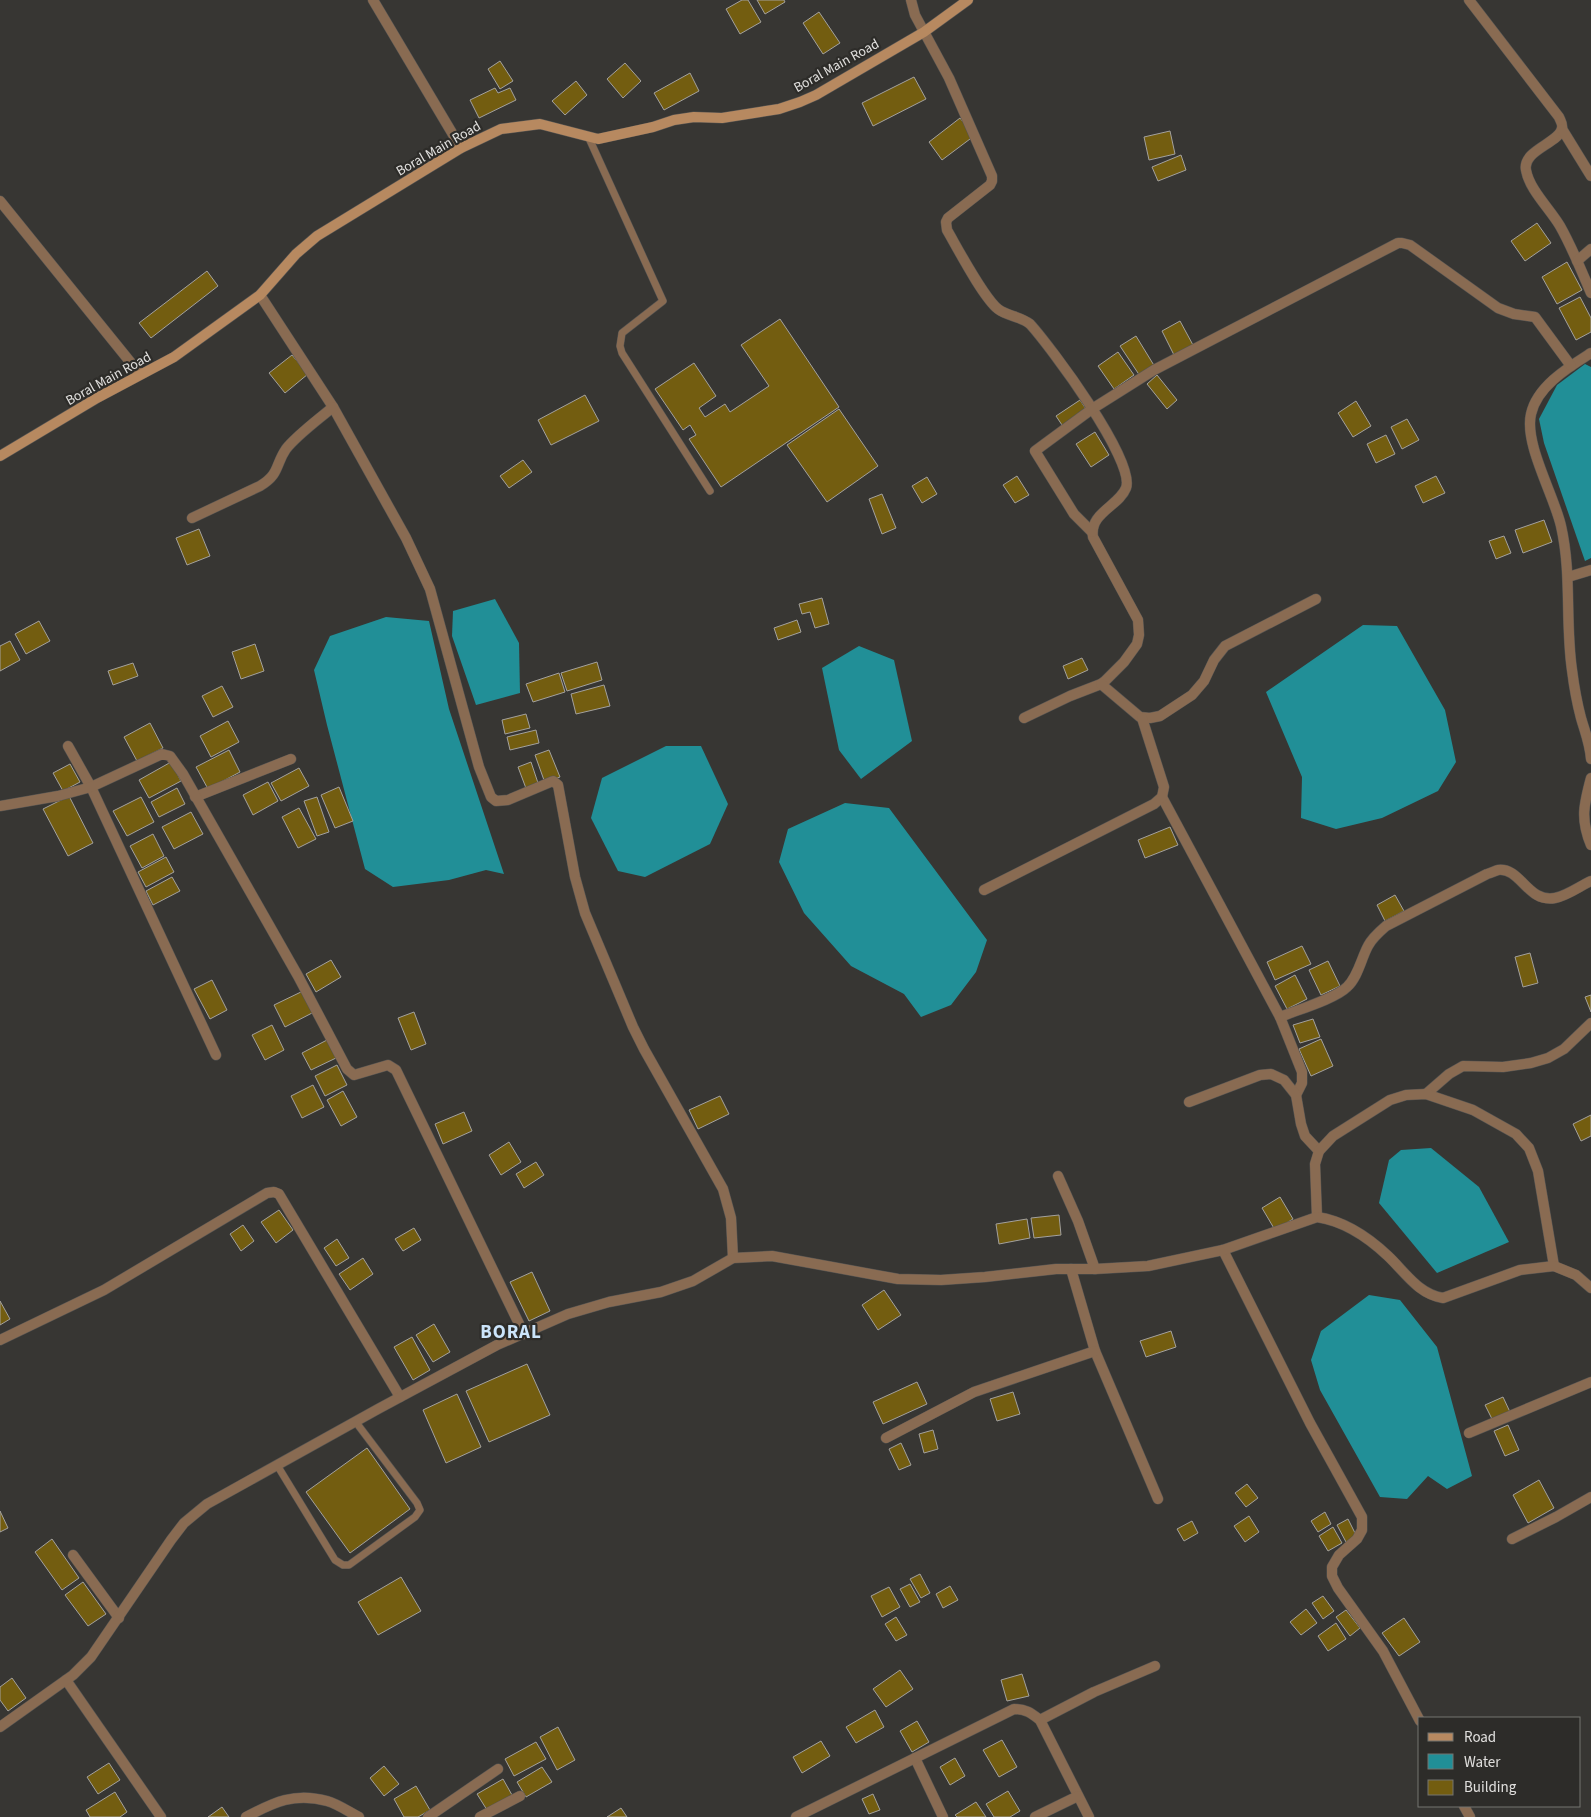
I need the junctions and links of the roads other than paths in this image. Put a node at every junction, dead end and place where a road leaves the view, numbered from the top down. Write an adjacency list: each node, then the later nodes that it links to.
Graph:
1 (373, 0): 8 (street)
2 (911, 0): 5 (street)
3 (968, 0): 5 (main road, Boral Main Road)
4 (1470, 0): 6 (street)
5 (924, 32): 7 (main road, Boral Main Road); 19 (street)
6 (1562, 129): 9 (street); 12 (street)
7 (588, 136): 8 (main road, Boral Main Road); 21 (lane)
8 (461, 148): 14 (main road, Boral Main Road)
9 (1591, 176)
10 (0, 201): 17 (street)
11 (1591, 249): 12 (street)
12 (1577, 261): 13 (street)
13 (1591, 293)
14 (260, 295): 17 (main road, Boral Main Road); 18 (street)
15 (1591, 353): 16 (street)
16 (1571, 366): 19 (street); 25 (street)
17 (140, 374): 20 (main road, Boral Main Road)
18 (333, 407): 22 (street); 51 (street)
19 (1092, 409): 23 (street); 23 (street)
20 (0, 456)
21 (710, 492)
22 (192, 518)
23 (1092, 532): 27 (street)
24 (1591, 570): 25 (street)
25 (1568, 577): 32 (street)
26 (1316, 599): 29 (street)
27 (1101, 684): 28 (street); 29 (street)
28 (1024, 718)
29 (1142, 718): 36 (street)
30 (68, 746): 34 (street)
31 (290, 759): 35 (street)
32 (1591, 759)
33 (1591, 778): 38 (street)
34 (91, 787): 35 (street); 37 (street); 43 (street)
35 (195, 797): 56 (street)
36 (1162, 797): 40 (street); 41 (street)
37 (0, 806)
38 (1591, 845)
39 (1591, 881): 41 (street)
40 (984, 890)
41 (1280, 1017): 45 (street)
42 (1591, 1024): 44 (street)
43 (216, 1055)
44 (1426, 1094): 47 (street); 52 (street)
45 (1296, 1095): 46 (street); 47 (street)
46 (1189, 1102)
47 (1319, 1151): 49 (street)
48 (1058, 1176): 54 (street)
49 (1317, 1217): 50 (street); 52 (street)
50 (1223, 1250): 54 (street); 72 (street)
51 (733, 1258): 53 (street); 56 (street)
52 (1554, 1266): 55 (street)
53 (1071, 1269): 54 (street); 58 (street)
54 (1095, 1269)
55 (1591, 1288)
56 (524, 1334): 60 (street)
57 (0, 1340): 60 (street)
58 (1095, 1351): 63 (street); 66 (street)
59 (1591, 1382): 62 (street)
60 (400, 1397): 61 (street)
61 (355, 1421): 64 (street); 64 (lane)
62 (1469, 1433)
63 (886, 1438)
64 (277, 1465): 69 (street)
65 (1591, 1497): 67 (street)
66 (1158, 1499)
67 (1512, 1539)
68 (72, 1555): 69 (street)
69 (119, 1618): 71 (street)
70 (1155, 1666): 73 (street)
71 (66, 1680): 74 (street); 80 (street)
72 (1418, 1717)
73 (1040, 1720): 75 (street); 78 (street)
74 (0, 1727)
75 (914, 1758): 79 (street); 86 (street)
76 (498, 1769): 83 (street)
77 (520, 1796): 84 (street)
78 (1078, 1796): 87 (street); 88 (street)
79 (817, 1812): 85 (street)
80 (161, 1817)
81 (246, 1817): 82 (street)
82 (359, 1817)
83 (428, 1817)
84 (480, 1817)
85 (796, 1817)
86 (943, 1817)
87 (1034, 1817)
88 (1089, 1817)

